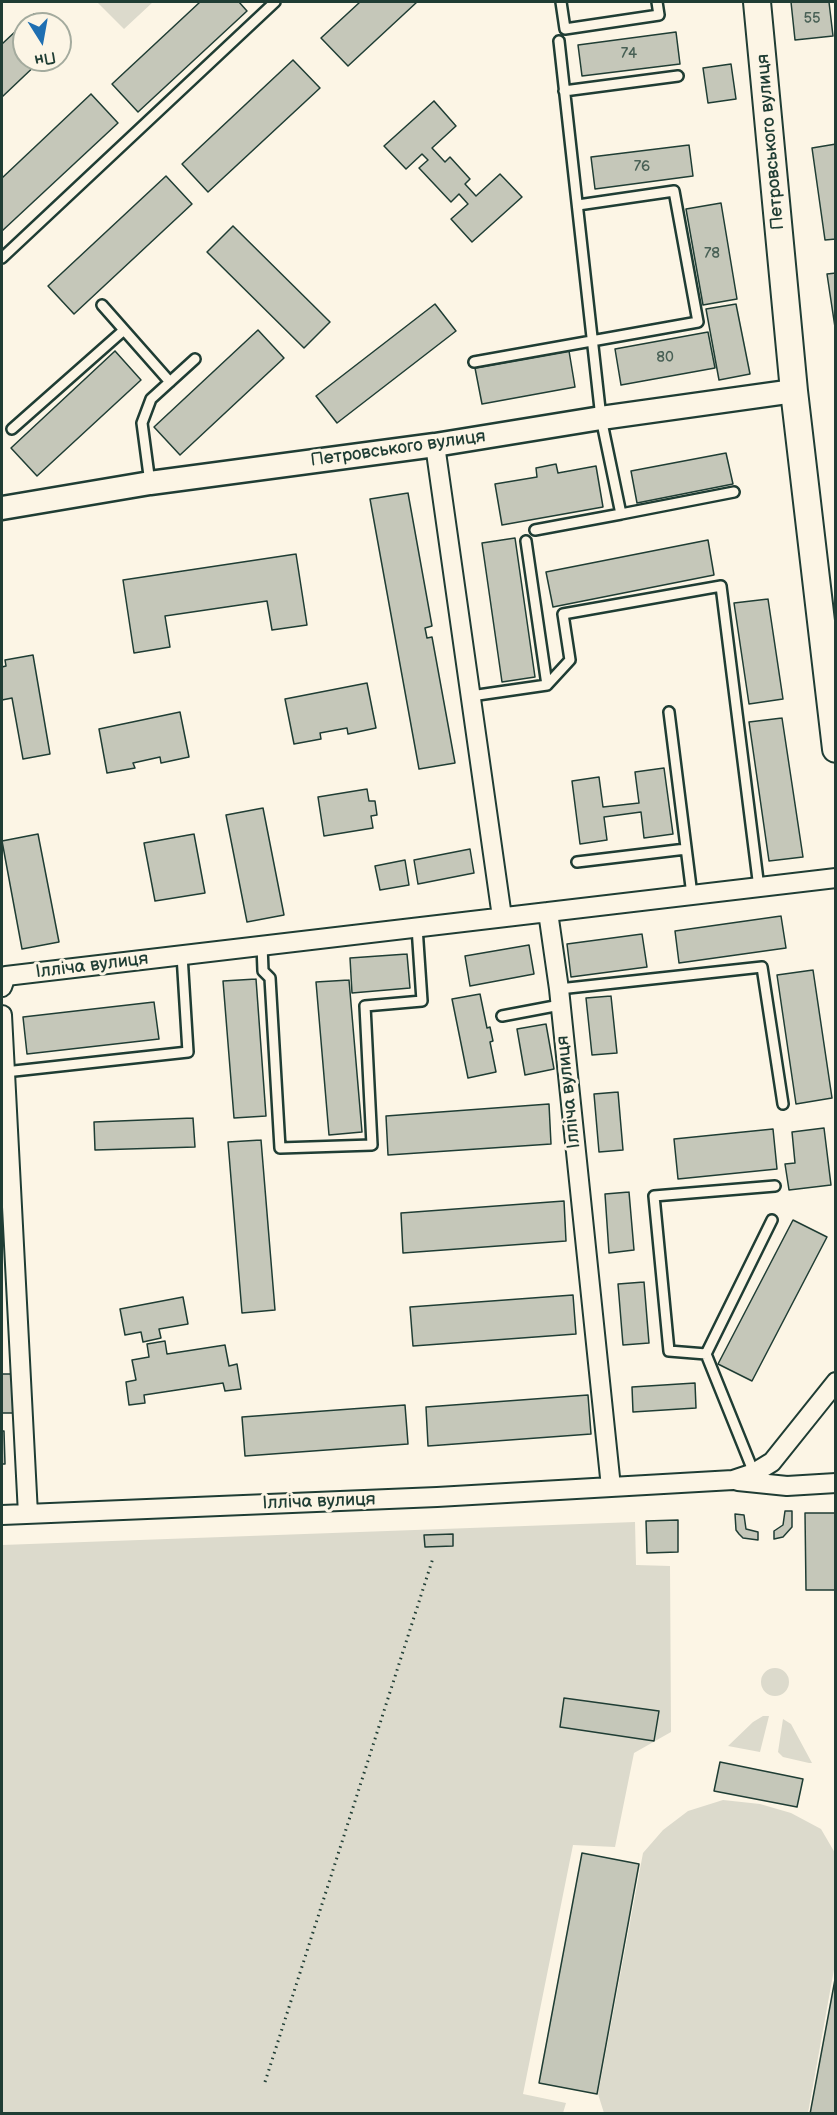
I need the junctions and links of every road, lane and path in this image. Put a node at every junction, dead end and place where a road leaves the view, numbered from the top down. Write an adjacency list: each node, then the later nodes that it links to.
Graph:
1 (275, 2): 9 (lane)
2 (561, 2): 3 (lane)
3 (657, 2)
4 (757, 2): 16 (main road, Петровського вулиця)
5 (559, 42): 7 (lane)
6 (678, 76): 7 (lane)
7 (564, 91): 8 (lane)
8 (578, 205): 12 (lane); 12 (lane)
9 (2, 258)
10 (102, 305): 11 (lane)
11 (124, 330): 15 (lane); 18 (lane)
12 (593, 341): 14 (lane); 17 (lane)
13 (195, 359): 15 (lane)
14 (474, 362)
15 (170, 382): 20 (lane)
16 (794, 391): 17 (street, Петровського вулиця); 29 (main road, Петровського вулиця)
17 (602, 418): 19 (street, Петровського вулиця); 23 (lane)
18 (12, 429)
19 (435, 445): 20 (street, Петровського вулиця); 27 (street)
20 (150, 483): 22 (street, Петровського вулиця)
21 (734, 492): 23 (lane)
22 (2, 508)
23 (621, 514): 24 (lane)
24 (535, 530)
25 (526, 541): 26 (lane)
26 (547, 686): 27 (lane); 33 (lane)
27 (471, 696): 36 (street)
28 (669, 712): 30 (lane)
29 (836, 749)
30 (687, 849): 31 (lane); 34 (lane)
31 (577, 862)
32 (836, 879): 33 (street, Ілліча вулиця)
33 (759, 888): 34 (street, Ілліча вулиця)
34 (692, 895): 35 (street, Ілліча вулиця)
35 (548, 912): 36 (street, Ілліча вулиця); 41 (street, Ілліча вулиця)
36 (502, 917): 37 (street, Ілліча вулиця)
37 (417, 927): 38 (street, Ілліча вулиця); 38 (lane)
38 (262, 945): 39 (street, Ілліча вулиця)
39 (182, 955): 40 (street, Ілліча вулиця); 44 (lane)
40 (2, 987)
41 (560, 997): 43 (lane); 45 (lane); 54 (street, Ілліча вулиця)
42 (2, 1015): 44 (street)
43 (502, 1016)
44 (5, 1072): 46 (street)
45 (783, 1104)
46 (6, 1165): 55 (street)
47 (775, 1186): 49 (lane)
48 (772, 1220): 49 (lane)
49 (706, 1354): 51 (lane)
50 (836, 1382): 51 (street, Ілліча вулиця)
51 (754, 1473): 52 (street, Ілліча вулиця)
52 (733, 1480): 53 (street); 54 (street, Ілліча вулиця)
53 (836, 1483)
54 (611, 1486): 55 (street, Ілліча вулиця)
55 (28, 1514): 56 (street, Ілліча вулиця)
56 (2, 1515)
57 (433, 1558): 58 (path)
58 (265, 2082)

